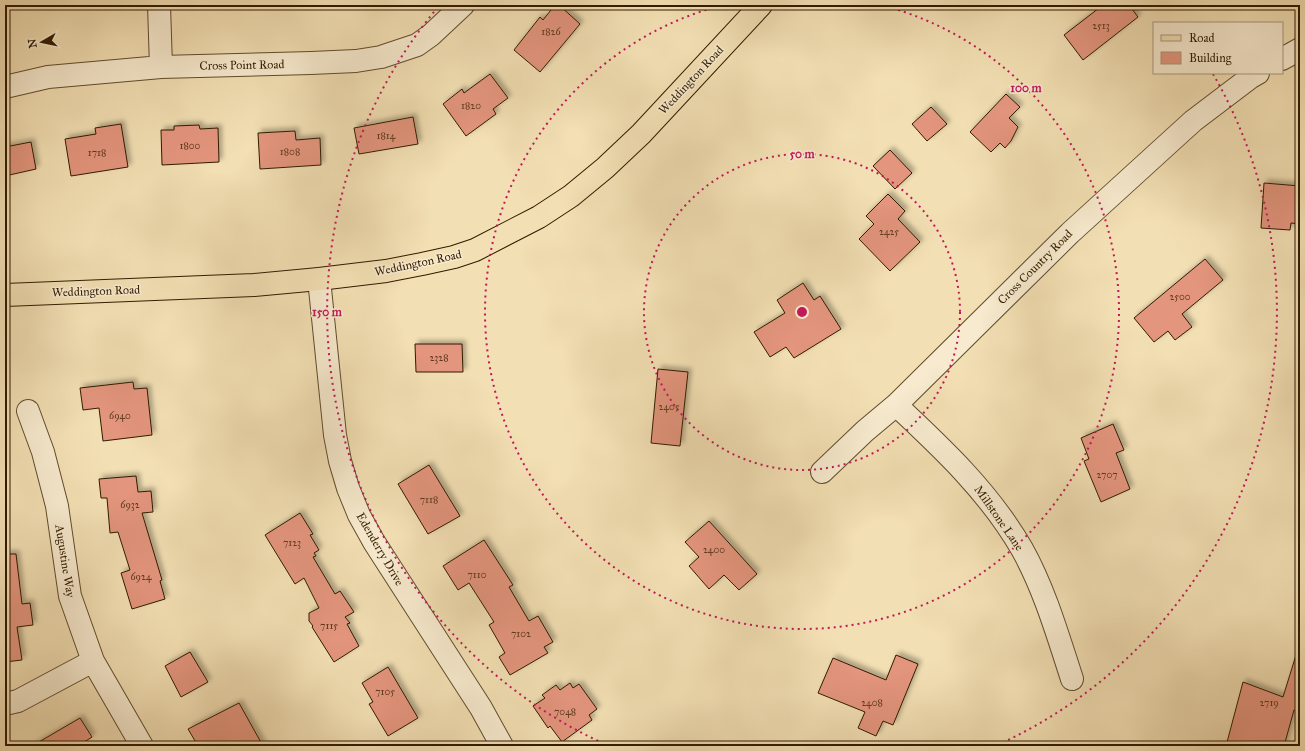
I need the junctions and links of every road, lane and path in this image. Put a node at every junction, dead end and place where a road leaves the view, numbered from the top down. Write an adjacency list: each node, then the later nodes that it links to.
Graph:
1 (159, 5): 6 (street)
2 (463, 5): 6 (street, Cross Point Road)
3 (761, 5): 9 (main road, Weddington Road)
4 (1300, 49): 5 (street)
5 (1283, 58)
6 (161, 67): 8 (street, Cross Point Road)
7 (1257, 74): 11 (street, Cross Country Road)
8 (5, 87)
9 (319, 279): 10 (main road, Weddington Road); 18 (street, Edenderry Drive)
10 (5, 295)
11 (896, 405): 13 (street, Cross Country Road); 15 (street, Millstone Lane)
12 (28, 411): 14 (street, Augustine Way)
13 (822, 472)
14 (93, 661): 16 (street); 17 (street, Augustine Way)
15 (1072, 679)
16 (5, 704)
17 (142, 746)
18 (502, 746)

